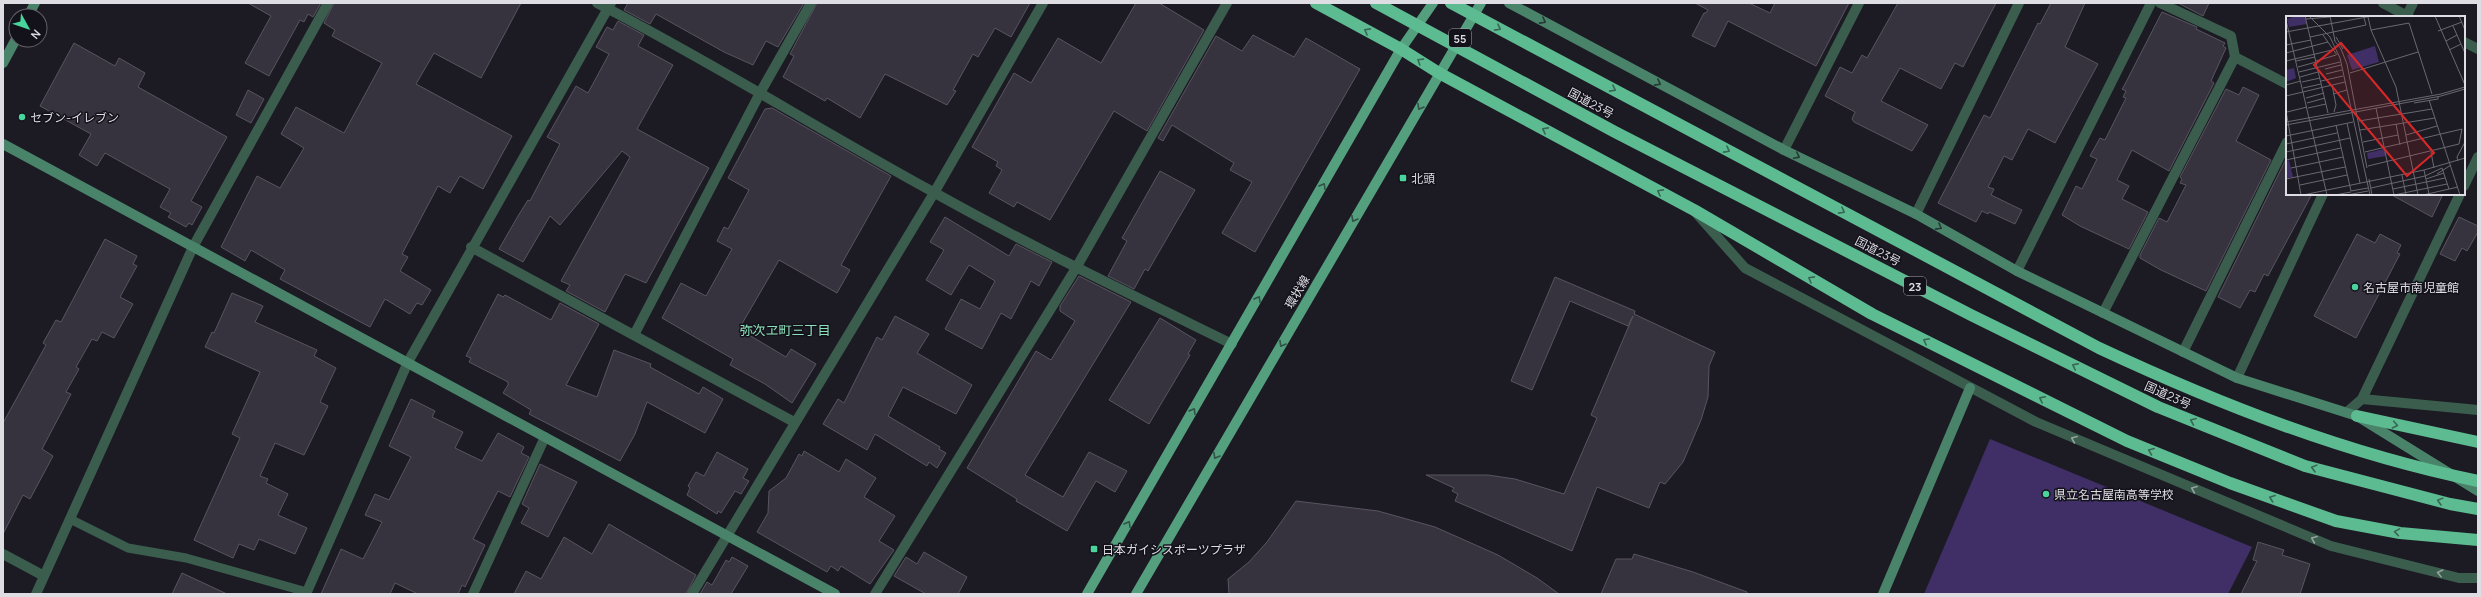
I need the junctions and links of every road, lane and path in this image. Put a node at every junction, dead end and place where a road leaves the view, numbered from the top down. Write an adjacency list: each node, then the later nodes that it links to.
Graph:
1 (328, 3): 40 (street)
2 (597, 3): 18 (street)
3 (810, 3): 29 (street)
4 (1043, 3): 35 (street)
5 (1227, 3): 42 (street)
6 (1316, 3): 23 (highway, one-way to 6)
7 (1376, 3): 59 (highway, 国道23号 / 23, one-way to 7, bridge)
8 (1433, 3): 23 (main road)
9 (1451, 3): 57 (highway, 国道23号, one-way to 57, bridge)
10 (1482, 3): 27 (main road, 環状線 / 55)
11 (1509, 3): 32 (street, one-way to 32)
12 (1859, 3): 32 (street)
13 (2151, 3): 43 (street)
14 (2160, 3): 25 (street)
15 (2383, 3): 19 (street)
16 (2413, 3): 20 (street)
17 (2016, 4): 39 (street)
18 (609, 6): 29 (street); 41 (street)
19 (2405, 16)
20 (2407, 16)
21 (2465, 42): 24 (street)
22 (11, 48): 26 (street)
23 (1401, 49): 27 (highway, one-way to 23); 46 (main road, one-way to 23)
24 (2478, 49)
25 (2235, 57): 28 (street); 44 (street)
26 (3, 63)
27 (1439, 73): 38 (highway, one-way to 27); 73 (main road, 環状線, one-way to 73)
28 (2286, 83)
29 (760, 93): 35 (street); 45 (street)
30 (3, 144): 40 (street)
31 (2286, 144): 47 (street)
32 (1784, 150): 39 (street, one-way to 39)
33 (2478, 157): 34 (street)
34 (2465, 184)
35 (934, 193): 42 (street); 54 (street)
36 (2323, 195): 49 (street)
37 (2460, 195): 51 (street)
38 (1694, 210): 50 (street); 62 (highway, one-way to 38)
39 (1916, 214): 43 (street, one-way to 43)
40 (193, 247): 48 (street); 60 (street)
41 (471, 247): 45 (street); 48 (street)
42 (1076, 268): 46 (street); 71 (street)
43 (2017, 271): 44 (street)
44 (2103, 313): 47 (street)
45 (634, 335): 54 (street)
46 (1232, 344): 72 (main road, one-way to 46)
47 (2183, 352): 49 (street)
48 (408, 362): 55 (street); 66 (street)
49 (2237, 378): 53 (street)
50 (1970, 388): 65 (street, one-way to 50); 74 (street)
51 (2362, 399): 52 (street); 53 (street)
52 (2478, 409)
53 (2352, 414): 56 (highway, one-way to 56); 58 (street)
54 (794, 422): 61 (street)
55 (545, 437): 61 (street); 68 (street)
56 (2478, 442)
57 (2478, 481)
58 (2478, 490)
59 (2478, 509)
60 (70, 519): 64 (street); 66 (lane)
61 (726, 536): 69 (street); 70 (street)
62 (2478, 540)
63 (3, 554): 64 (street)
64 (44, 576): 67 (street)
65 (2478, 578)
66 (307, 593)
67 (36, 594)
68 (472, 594)
69 (692, 594)
70 (836, 594)
71 (875, 594)
72 (1087, 594)
73 (1136, 594)
74 (1883, 594)

